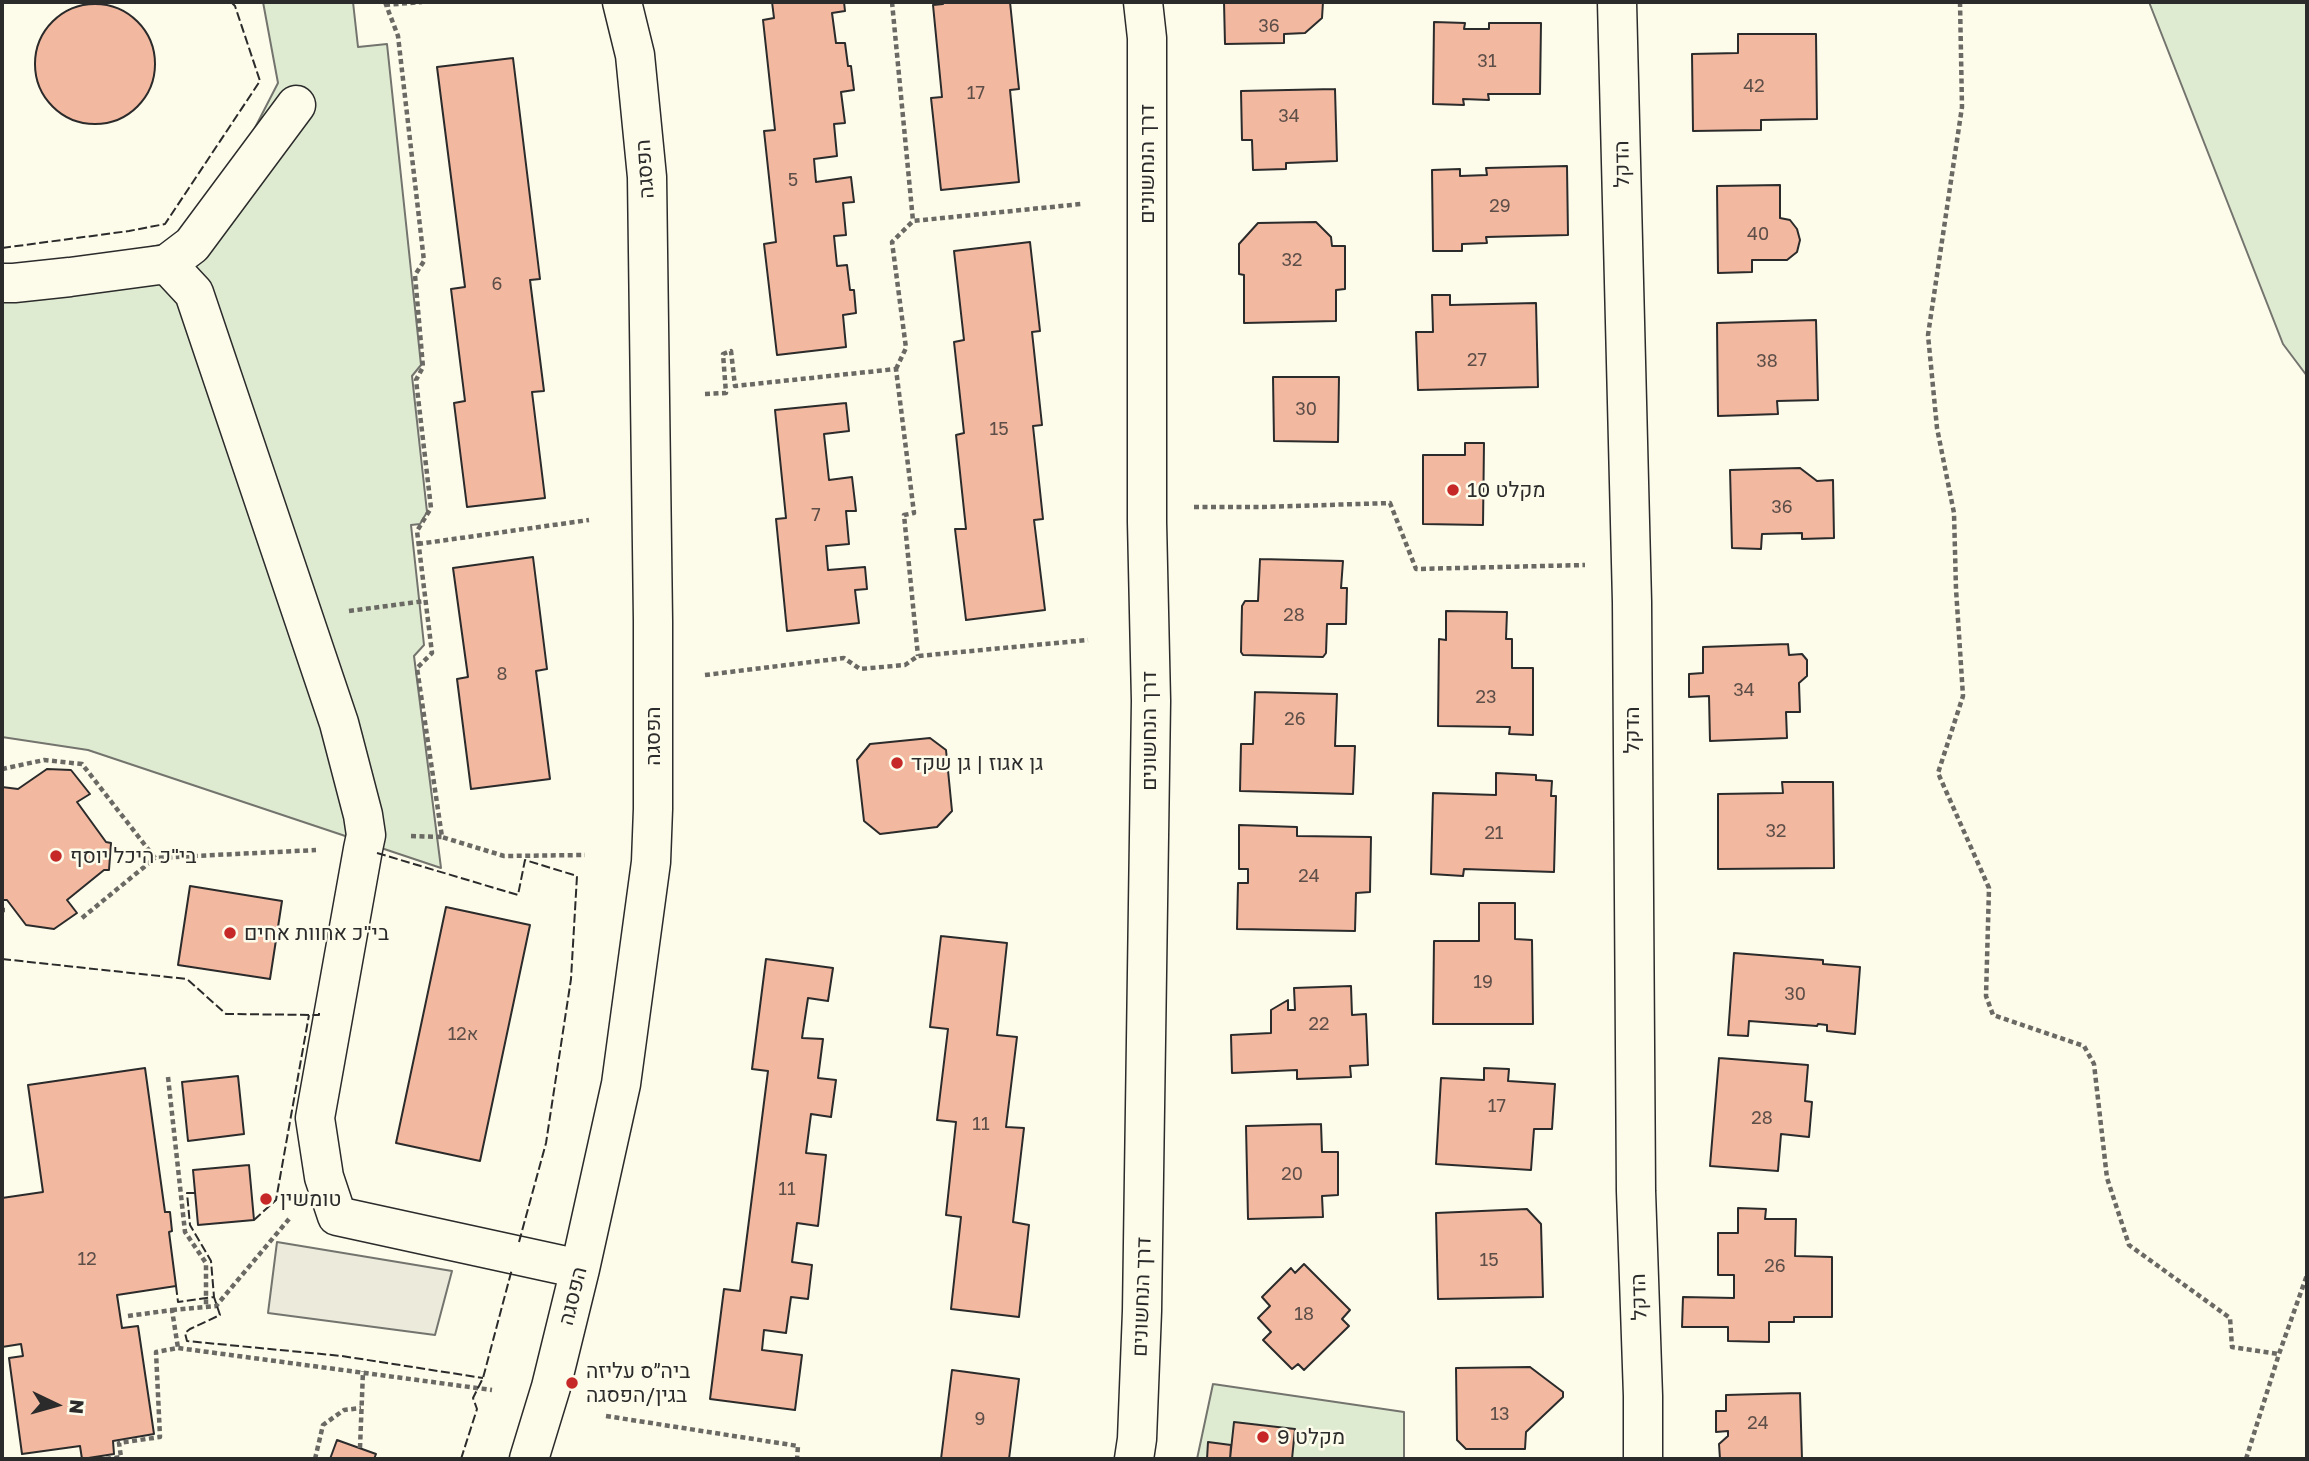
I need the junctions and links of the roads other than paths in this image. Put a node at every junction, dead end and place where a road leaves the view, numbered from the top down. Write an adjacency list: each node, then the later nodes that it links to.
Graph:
1 (622, 2): 7 (street, הפסגה)
2 (1143, 2): 9 (street, דרך הנחשונים)
3 (1617, 2): 10 (street, הדקל)
4 (296, 105): 5 (street)
5 (167, 264): 6 (street); 7 (street)
6 (2, 283)
7 (580, 1269): 8 (street, הפסגה)
8 (528, 1459)
9 (1134, 1459)
10 (1643, 1459)

